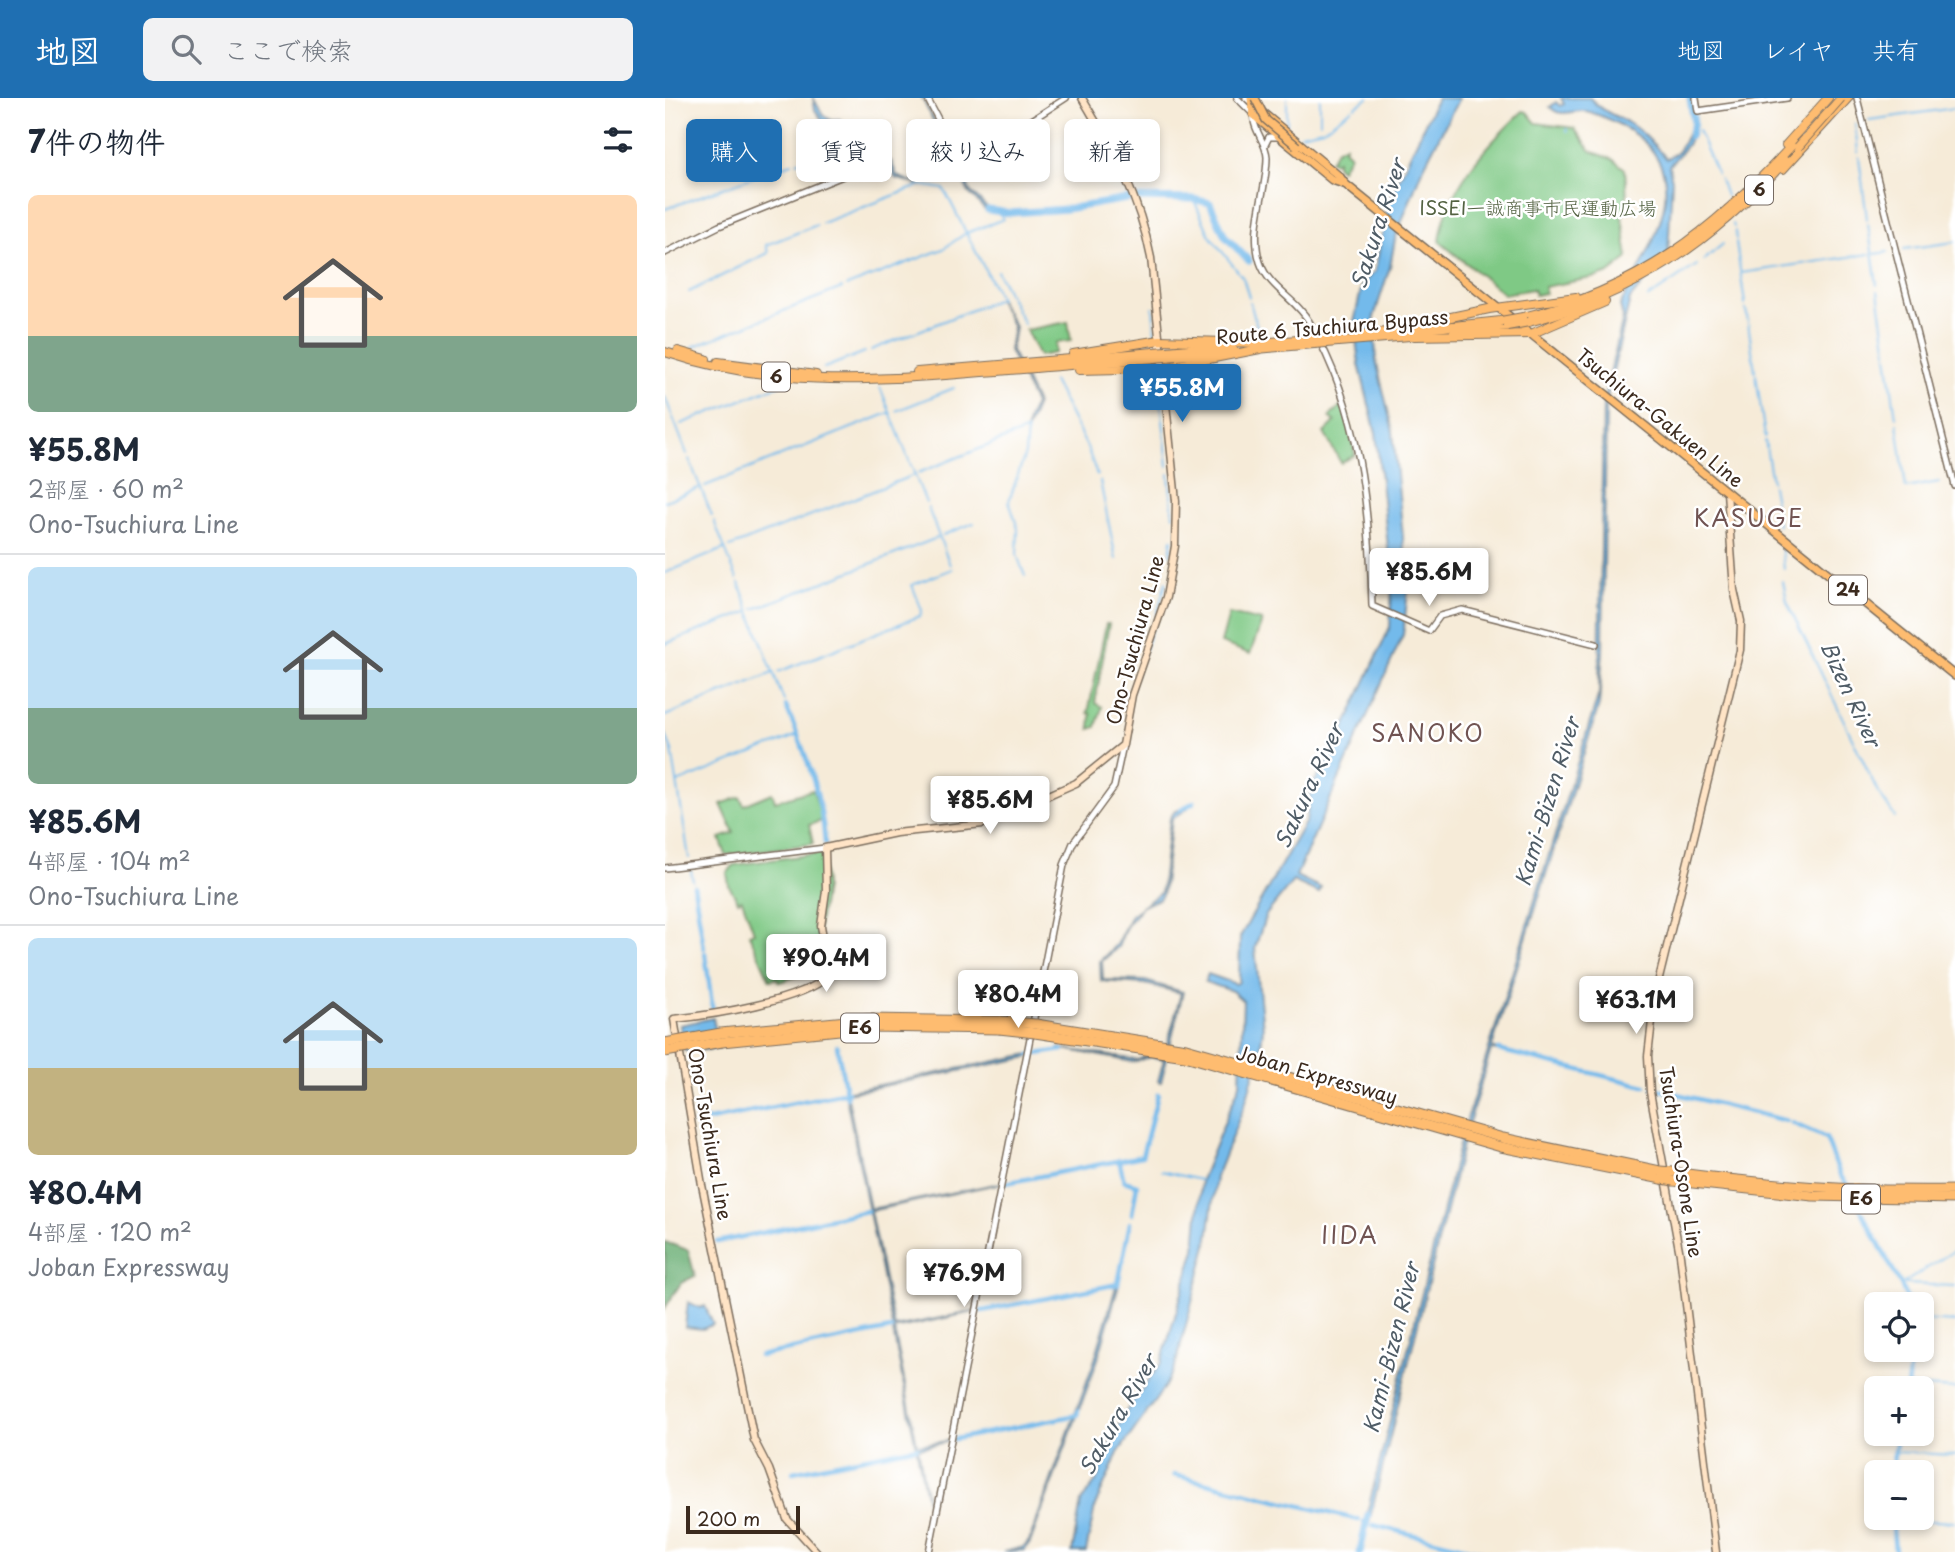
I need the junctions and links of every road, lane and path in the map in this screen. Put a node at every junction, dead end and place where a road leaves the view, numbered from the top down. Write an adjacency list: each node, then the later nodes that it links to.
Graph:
1 (927, 98): 2 (street)
2 (1066, 98)
3 (1082, 98): 26 (main road, Ono-Tsuchiura Line)
4 (1237, 98): 10 (street)
5 (1696, 98): 6 (street)
6 (1787, 98)
7 (1829, 98): 11 (street); 14 (highway, Route 6 Tsuchiura Bypass / 6); 17 (highway)
8 (1848, 98): 11 (highway)
9 (1857, 98): 33 (street)
10 (1253, 102): 12 (main road, Tsuchiura-Gakuen Line / 24); 13 (street); 16 (main road, Tsuchiura-Gakuen Line / 24); 16 (main road, 24, bridge)
11 (1841, 102): 14 (highway, Route 6 Tsuchiura Bypass / 6, bridge); 17 (highway)
12 (1279, 137): 13 (street); 16 (main road, Tsuchiura-Gakuen Line / 24)
13 (1265, 145): 35 (street)
14 (1796, 145): 17 (highway, Route 6 Tsuchiura Bypass / 6)
15 (828, 182): 18 (street)
16 (1346, 186): 22 (main road, Tsuchiura-Gakuen Line / 24)
17 (1715, 227): 19 (highway, Route 6 Tsuchiura Bypass / 6)
18 (665, 253)
19 (1672, 259): 20 (highway, Route 6 Tsuchiura Bypass / 6); 21 (highway, Route 6 Tsuchiura Bypass / 6)
20 (1596, 294): 22 (highway); 23 (highway, Route 6 Tsuchiura Bypass / 6)
21 (1615, 295): 23 (highway, Route 6 Tsuchiura Bypass / 6); 25 (highway)
22 (1498, 308): 24 (highway); 25 (main road, Tsuchiura-Gakuen Line / 24)
23 (1526, 319): 24 (highway, Route 6 Tsuchiura Bypass / 6, bridge)
24 (1410, 332): 25 (highway); 27 (highway, Route 6 Tsuchiura Bypass / 6, bridge); 27 (highway, Route 6 Tsuchiura Bypass / 6, bridge)
25 (1531, 334): 34 (main road, Tsuchiura-Gakuen Line / 24)
26 (1160, 340): 28 (highway); 30 (highway); 32 (main road, Ono-Tsuchiura Line)
27 (1313, 341): 28 (highway, Route 6 Tsuchiura Bypass / 6)
28 (1259, 346): 30 (highway, Route 6 Tsuchiura Bypass / 6, bridge); 32 (highway)
29 (665, 349): 31 (highway, 6)
30 (1064, 363): 31 (highway); 31 (highway, 6); 32 (highway)
31 (1034, 364)
32 (1163, 368): 37 (main road, Ono-Tsuchiura Line)
33 (1955, 486)
34 (1727, 492): 36 (main road, Tsuchiura-Gakuen Line / 24); 48 (main road, Tsuchiura-Osone Line)
35 (1596, 644)
36 (1955, 676)
37 (1123, 745): 38 (main road, Ono-Tsuchiura Line); 47 (street)
38 (825, 848): 39 (street); 46 (main road, Ono-Tsuchiura Line)
39 (665, 868)
40 (722, 1037): 41 (highway, Joban Expressway / E6, bridge); 42 (highway, Joban Expressway / E6, bridge); 43 (highway, Joban Expressway / E6, bridge)
41 (665, 1043)
42 (665, 1052)
43 (1768, 1188): 44 (highway, Joban Expressway / E6); 45 (highway, Joban Expressway / E6)
44 (1955, 1190)
45 (1955, 1199)
46 (817, 1552)
47 (929, 1552)
48 (1716, 1552)

